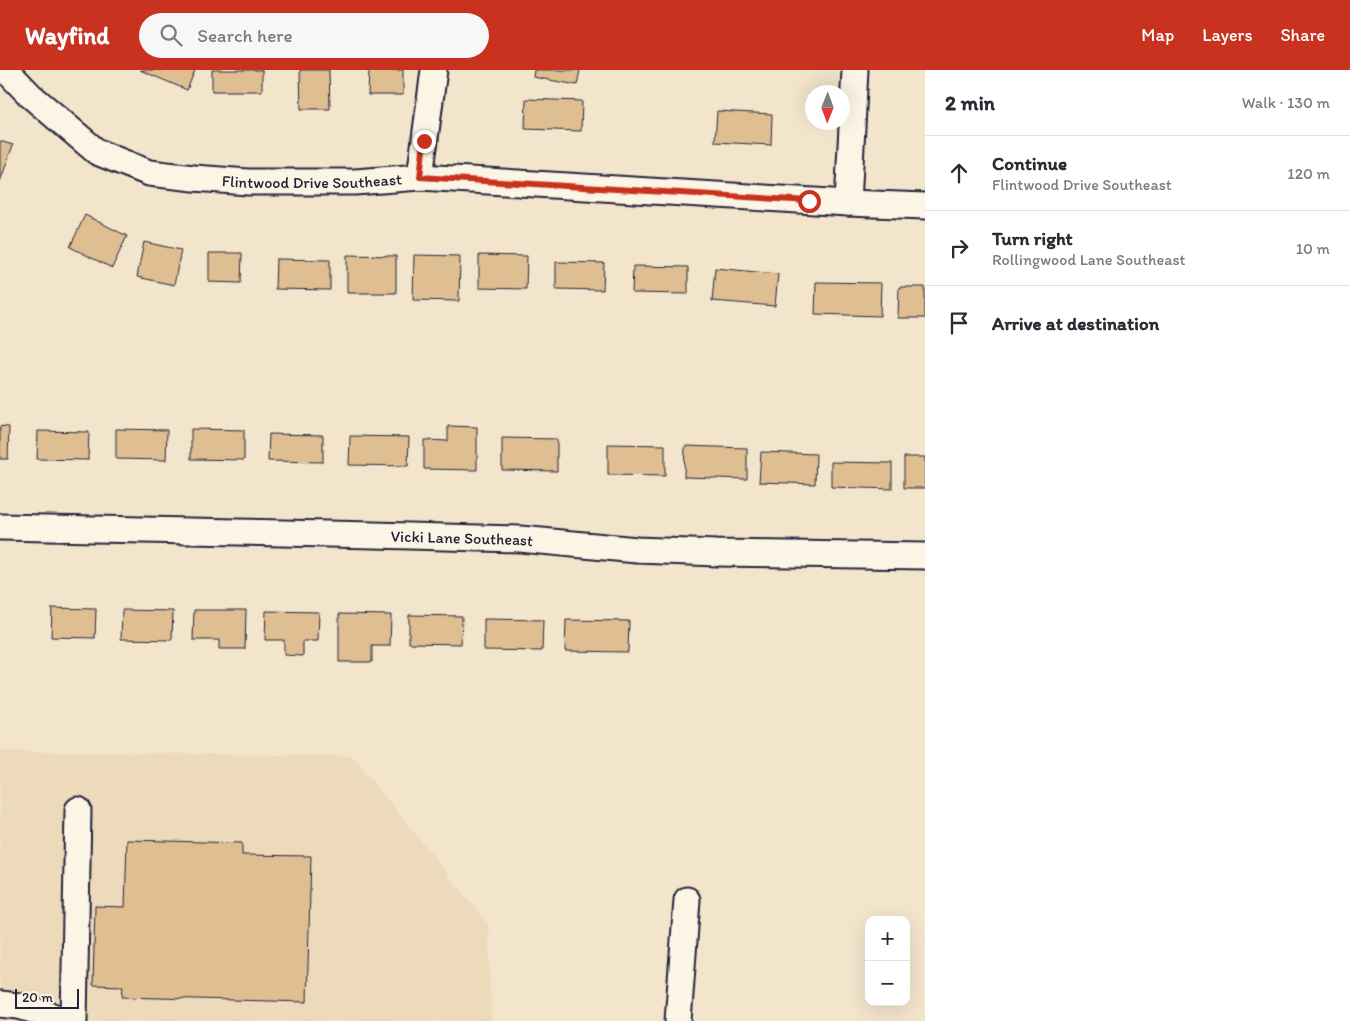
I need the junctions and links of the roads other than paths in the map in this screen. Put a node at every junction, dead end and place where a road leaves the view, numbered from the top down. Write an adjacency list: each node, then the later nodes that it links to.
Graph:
1 (6, 70): 4 (street, Flintwood Drive Southeast)
2 (434, 70): 4 (street)
3 (855, 70): 5 (street)
4 (420, 177): 5 (street, Flintwood Drive Southeast)
5 (848, 203): 6 (street, Flintwood Drive Southeast)
6 (925, 206)
7 (0, 527): 8 (street, Vicki Lane Southeast)
8 (925, 556)
9 (78, 810): 13 (street)
10 (687, 900): 14 (street)
11 (0, 1004): 12 (street)
12 (69, 1021)
13 (74, 1021)
14 (678, 1021)

